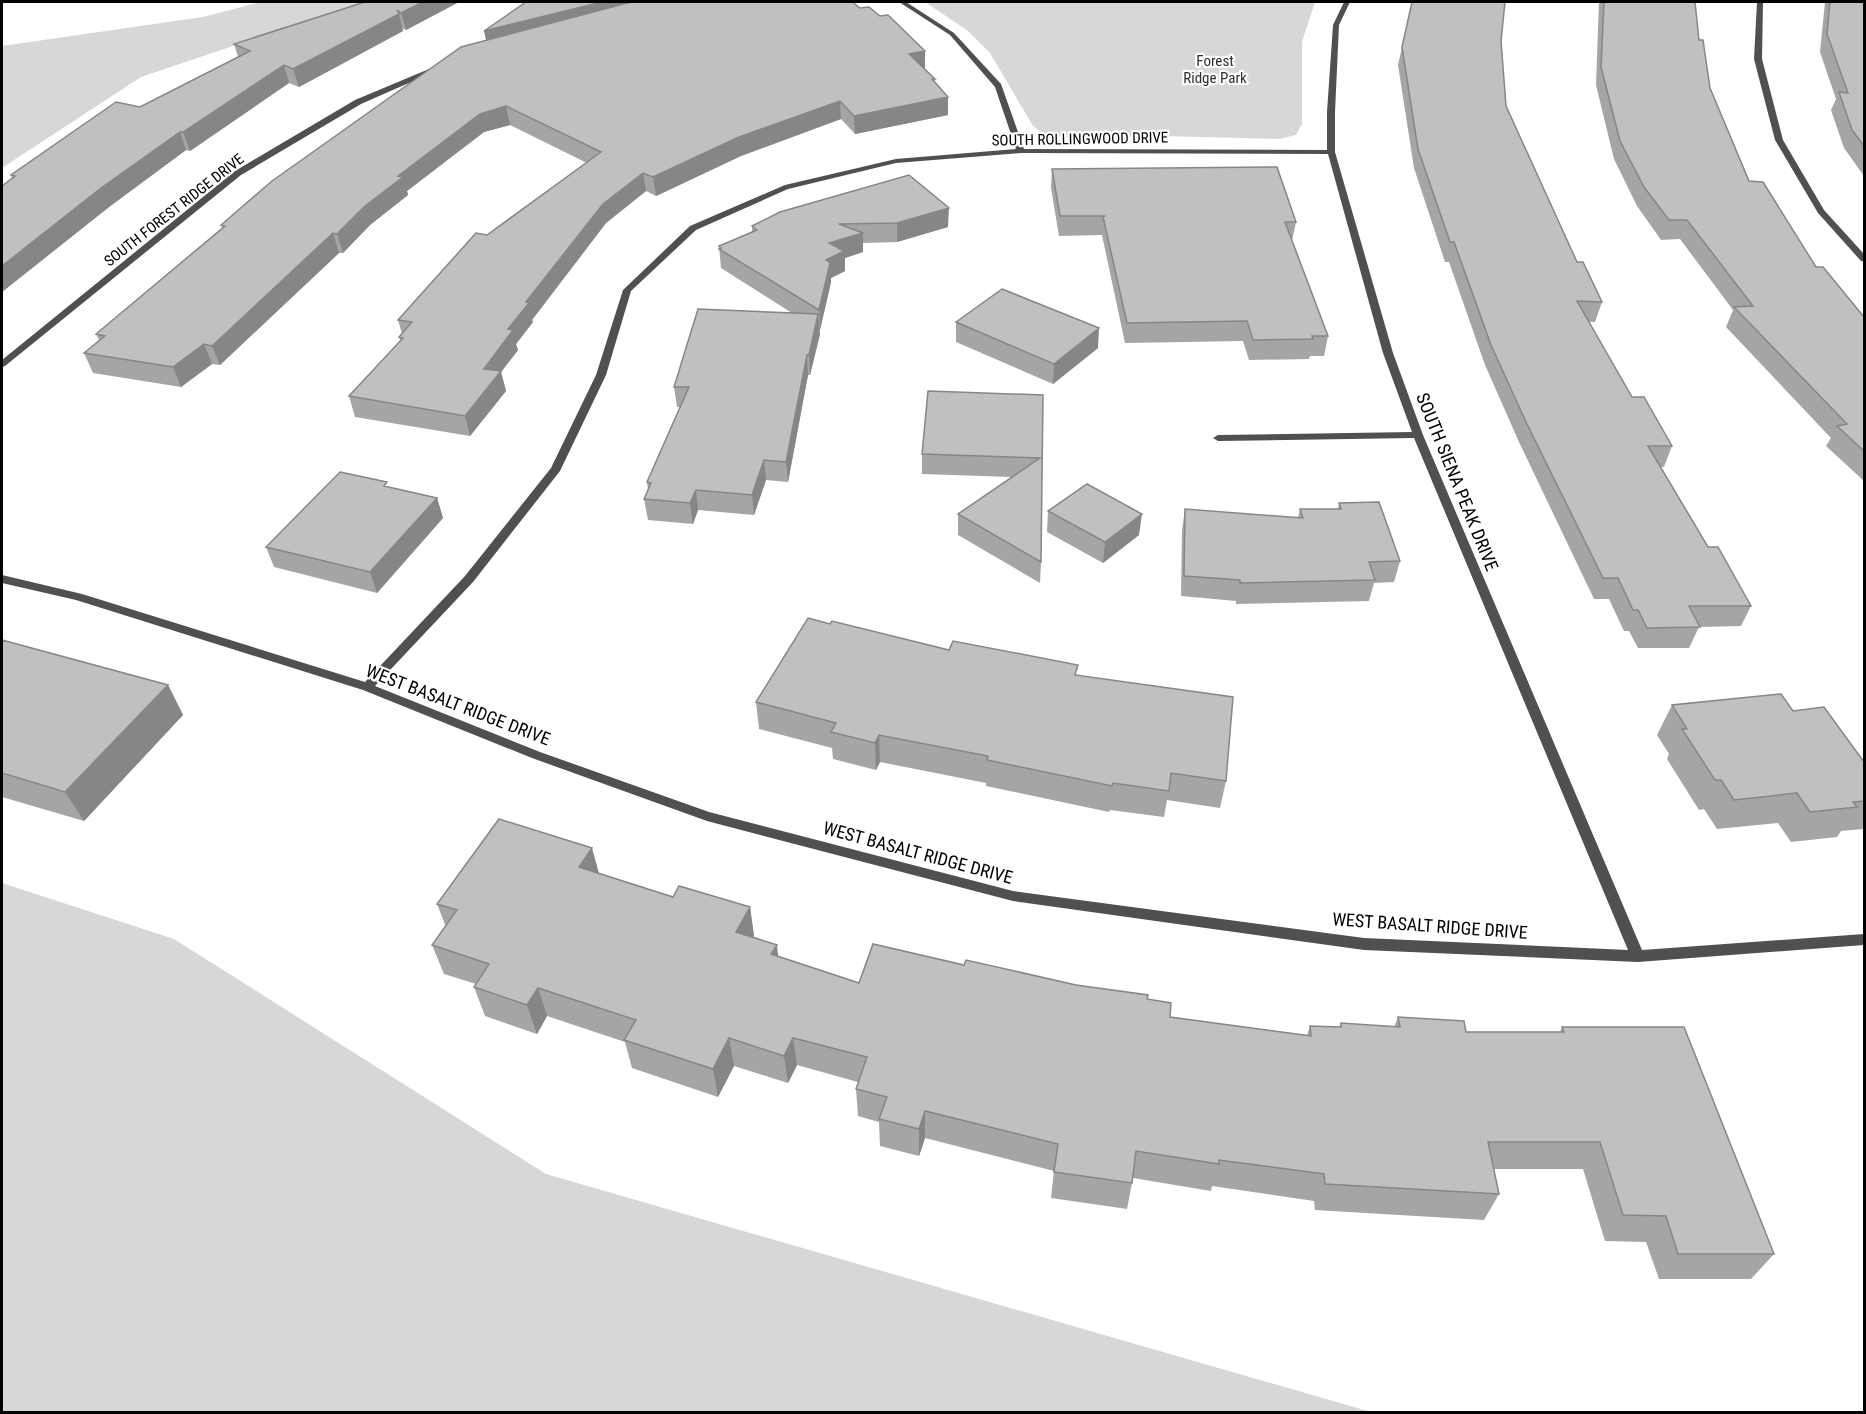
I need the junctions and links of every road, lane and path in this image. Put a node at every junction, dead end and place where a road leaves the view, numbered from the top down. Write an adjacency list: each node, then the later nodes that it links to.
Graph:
1 (902, 2): 5 (street)
2 (1347, 2): 6 (street, SOUTH SIENA PEAK DRIVE)
3 (1761, 2): 7 (street)
4 (441, 68): 8 (street, SOUTH FOREST RIDGE DRIVE)
5 (1021, 151): 6 (street, SOUTH ROLLINGWOOD DRIVE); 12 (street, SOUTH ROLLINGWOOD DRIVE)
6 (1332, 152): 9 (street, SOUTH SIENA PEAK DRIVE)
7 (1864, 259)
8 (2, 364)
9 (1418, 435): 10 (street); 14 (street, SOUTH SIENA PEAK DRIVE)
10 (1218, 438)
11 (2, 579): 12 (street, WEST BASALT RIDGE DRIVE)
12 (367, 687): 14 (street, WEST BASALT RIDGE DRIVE)
13 (1864, 940): 14 (street, WEST BASALT RIDGE DRIVE)
14 (1638, 956)

